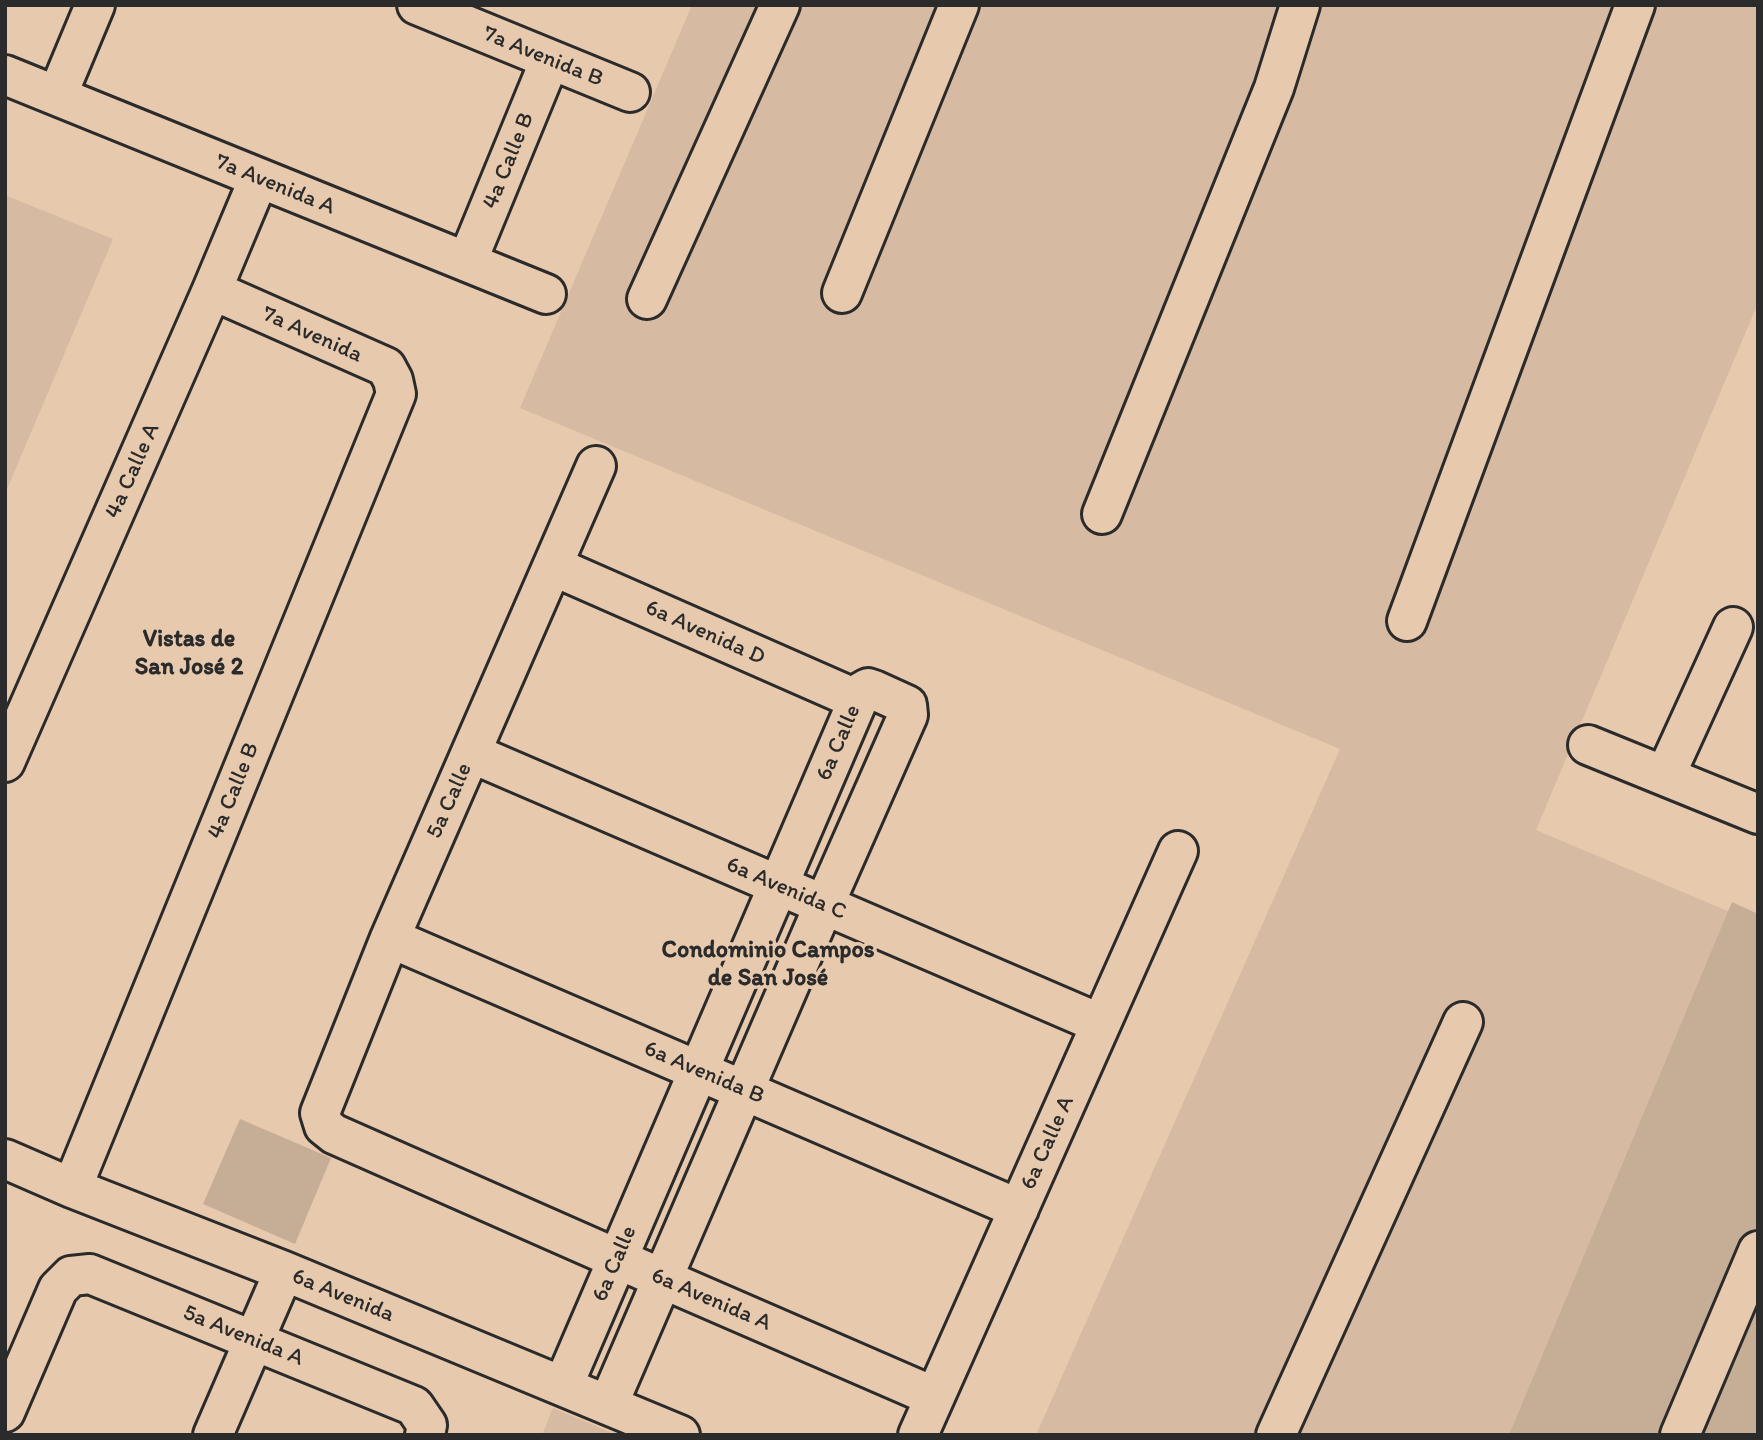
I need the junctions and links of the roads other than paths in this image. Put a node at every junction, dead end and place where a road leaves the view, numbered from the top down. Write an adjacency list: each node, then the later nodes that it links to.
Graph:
1 (95, 5): 10 (street)
2 (417, 5): 7 (street, 7a Avenida B)
3 (780, 5): 16 (street)
4 (958, 5): 14 (street)
5 (1300, 5): 19 (street)
6 (1635, 5): 21 (street)
7 (550, 60): 9 (street, 7a Avenida B); 12 (street, 4a Calle B)
8 (5, 75): 10 (street, 7a Avenida A)
9 (630, 92)
10 (57, 96): 11 (street, 7a Avenida A)
11 (259, 178): 12 (street, 7a Avenida A); 13 (street, 4a Calle A)
12 (467, 262): 15 (street, 7a Avenida A)
13 (212, 290): 17 (street, 7a Avenida); 26 (street, 4a Calle A)
14 (842, 293)
15 (545, 294)
16 (647, 299)
17 (396, 394): 39 (street, 4a Calle B)
18 (596, 466): 20 (street, 5a Calle)
19 (1102, 514)
20 (553, 566): 23 (street, 6a Avenida D); 25 (street, 5a Calle)
21 (1407, 621)
22 (1733, 627): 27 (street)
23 (858, 700): 30 (street, 6a Calle); 31 (street, 6a Calle)
24 (1588, 745): 27 (street)
25 (471, 753): 30 (street, 6a Avenida C); 32 (street, 5a Calle)
26 (5, 762)
27 (1665, 776): 28 (street)
28 (1758, 814)
29 (1178, 851): 34 (street, 6a Calle A)
30 (778, 885): 31 (street, 6a Avenida C); 35 (street, 6a Calle)
31 (824, 905): 34 (street, 6a Avenida C); 36 (street, 6a Calle)
32 (390, 938): 35 (street, 6a Avenida B); 37 (street, 5a Calle)
33 (1463, 1022): 54 (street)
34 (1101, 1024): 40 (street, 6a Calle A)
35 (698, 1071): 36 (street, 6a Avenida B); 42 (street, 6a Calle)
36 (744, 1090): 40 (street, 6a Avenida B); 44 (street, 6a Calle)
37 (334, 1134): 42 (street, 6a Avenida A)
38 (5, 1159): 39 (street, 6a Avenida)
39 (72, 1188): 43 (street, 6a Avenida)
40 (1019, 1209): 47 (street, 6a Calle A)
41 (1758, 1251): 55 (street)
42 (617, 1259): 44 (street, 6a Avenida A); 46 (street, 6a Calle)
43 (284, 1271): 45 (street); 46 (street, 6a Avenida)
44 (663, 1279): 47 (street, 6a Avenida A); 49 (street, 6a Calle)
45 (254, 1340): 48 (street, 5a Avenida A); 50 (street, 5a Avenida A); 51 (street)
46 (562, 1386): 49 (street, 6a Avenida)
47 (935, 1397): 53 (street, 6a Calle A)
48 (5, 1412)
49 (620, 1418): 52 (street, 6a Avenida)
50 (420, 1420)
51 (213, 1435)
52 (680, 1435)
53 (918, 1435)
54 (1276, 1435)
55 (1680, 1435)

